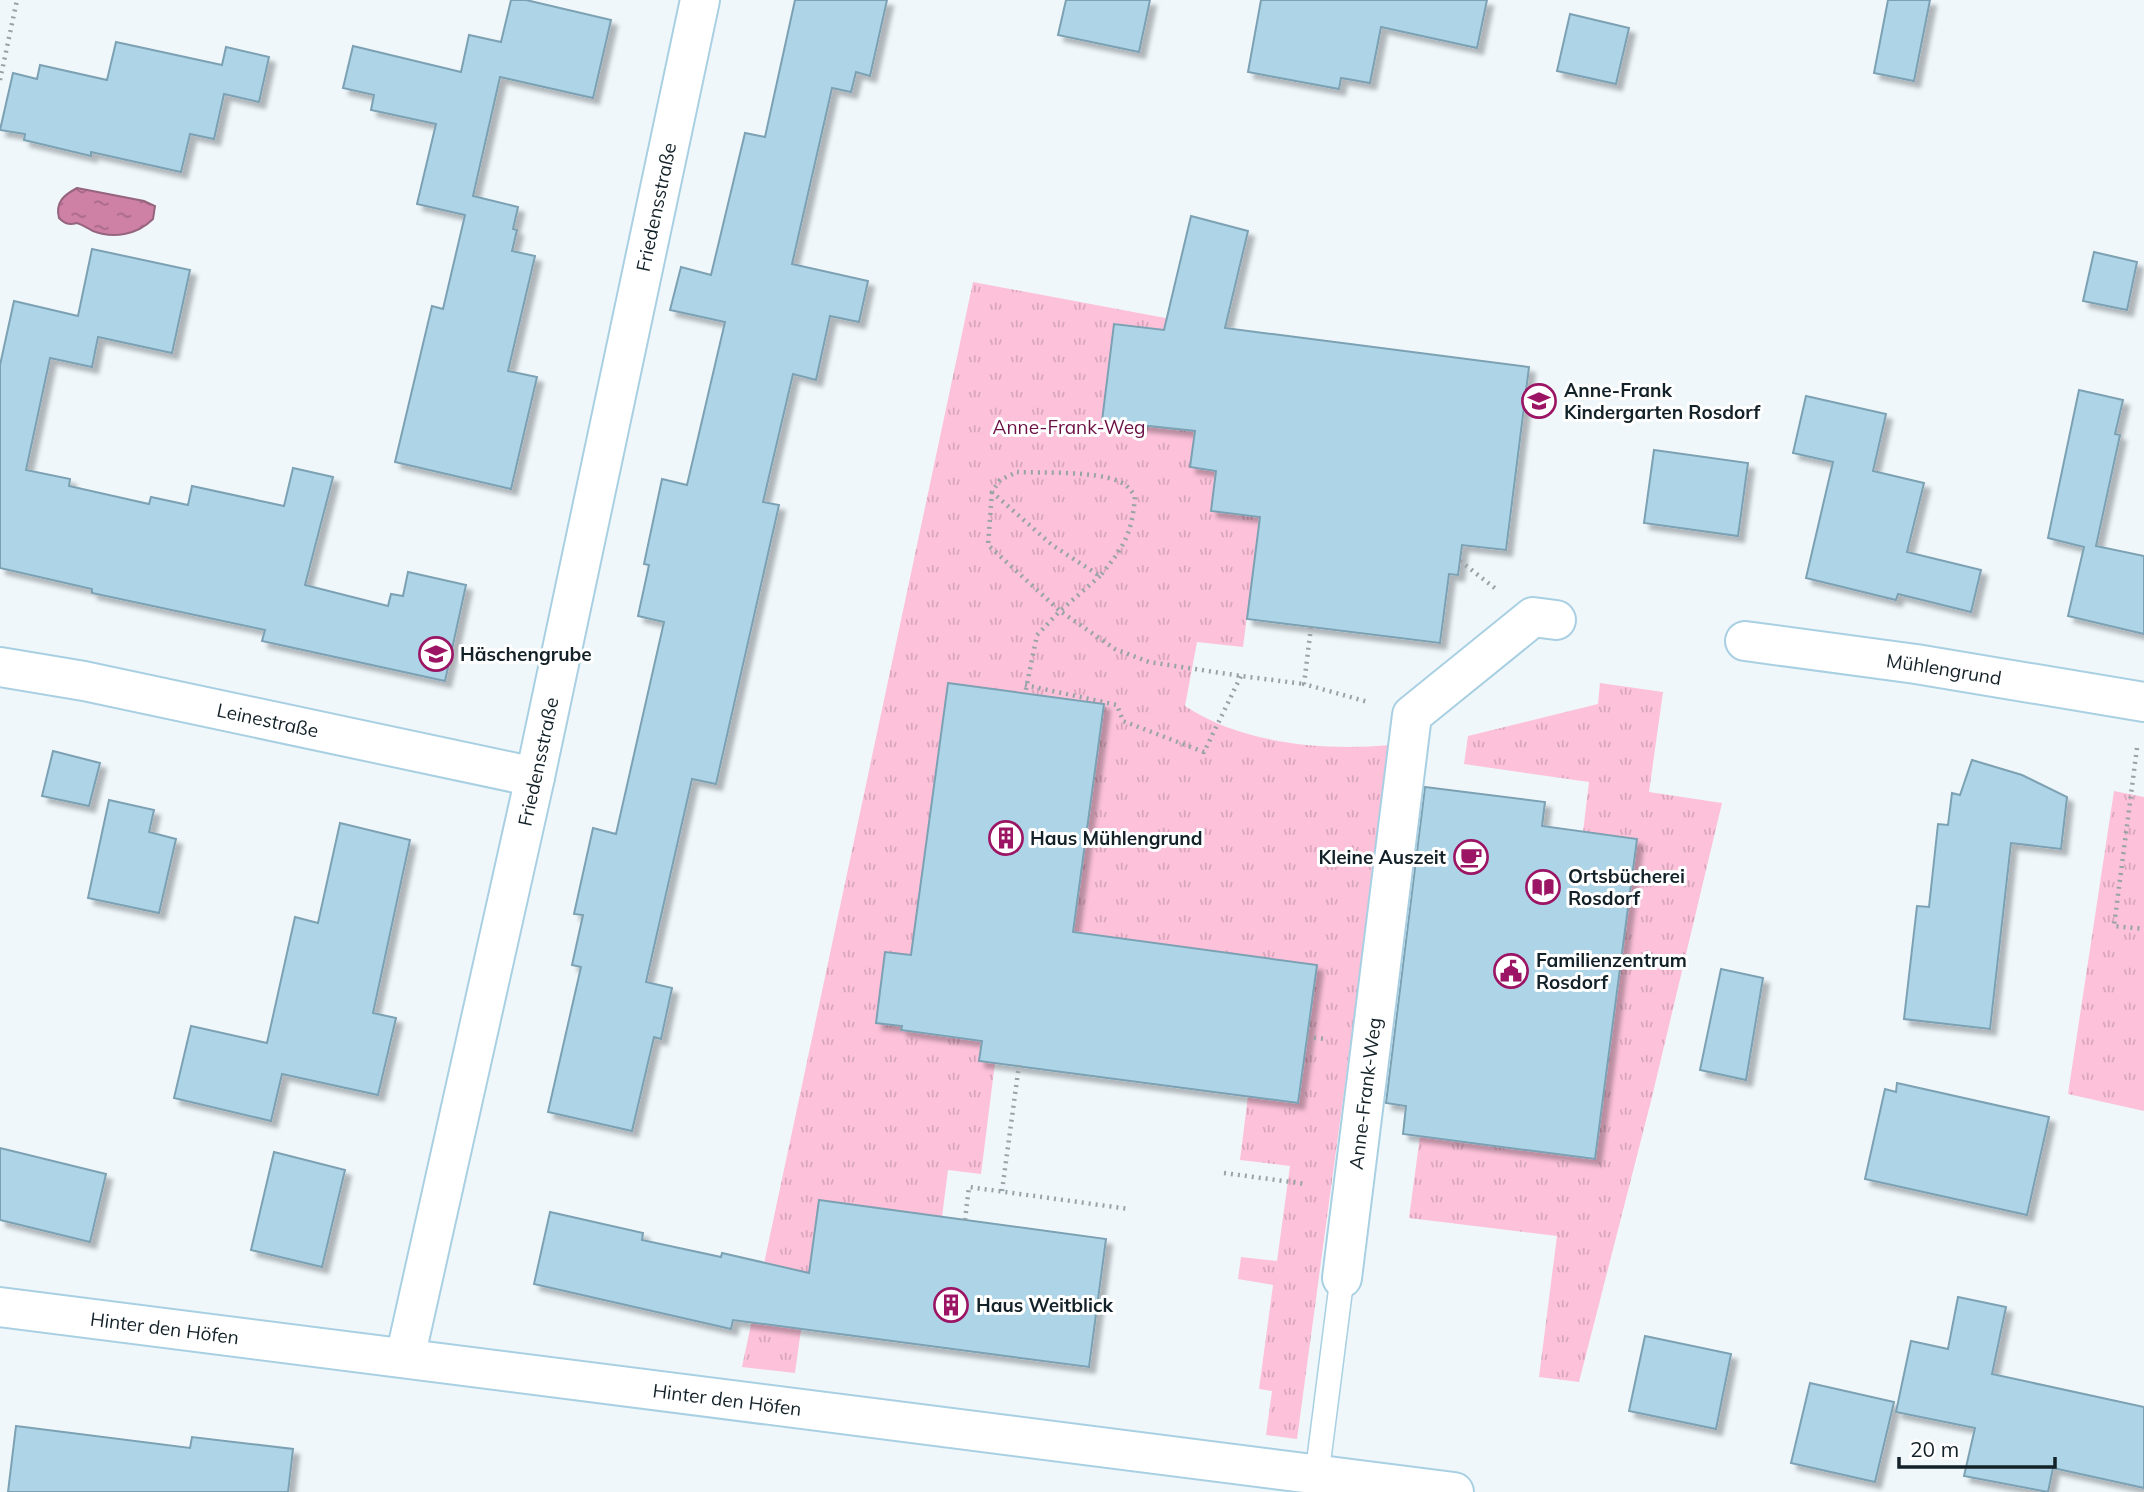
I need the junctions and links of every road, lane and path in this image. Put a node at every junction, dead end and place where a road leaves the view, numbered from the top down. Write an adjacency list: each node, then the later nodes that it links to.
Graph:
1 (17, 0): 3 (path)
2 (700, 0): 17 (street, Friedensstraße)
3 (0, 80)
4 (992, 492): 5 (path); 5 (path); 6 (path)
5 (1100, 576): 6 (path)
6 (1060, 611): 11 (path); 13 (path)
7 (1556, 620): 16 (street)
8 (1311, 627): 12 (path)
9 (1745, 641): 15 (street, Mühlengrund)
10 (0, 667): 17 (street, Leinestraße)
11 (1241, 677): 12 (path); 13 (path)
12 (1304, 684): 16 (path)
13 (1025, 685): 14 (path)
14 (1025, 694)
15 (2143, 702): 18 (path)
16 (1412, 715): 22 (street, Anne-Frank-Weg)
17 (535, 777): 27 (street, Friedensstraße)
18 (2144, 929)
19 (1019, 1065): 21 (path)
20 (1224, 1173): 22 (path)
21 (1002, 1191): 23 (path); 24 (path)
22 (1352, 1191): 25 (street, Anne-Frank-Weg)
23 (1129, 1209)
24 (965, 1220)
25 (1342, 1278): 28 (lane, Anne-Frank-Weg)
26 (0, 1307): 27 (street, Hinter den Höfen)
27 (405, 1358): 28 (street, Hinter den Höfen)
28 (1317, 1474): 29 (street, Hinter den Höfen)
29 (1449, 1492)

